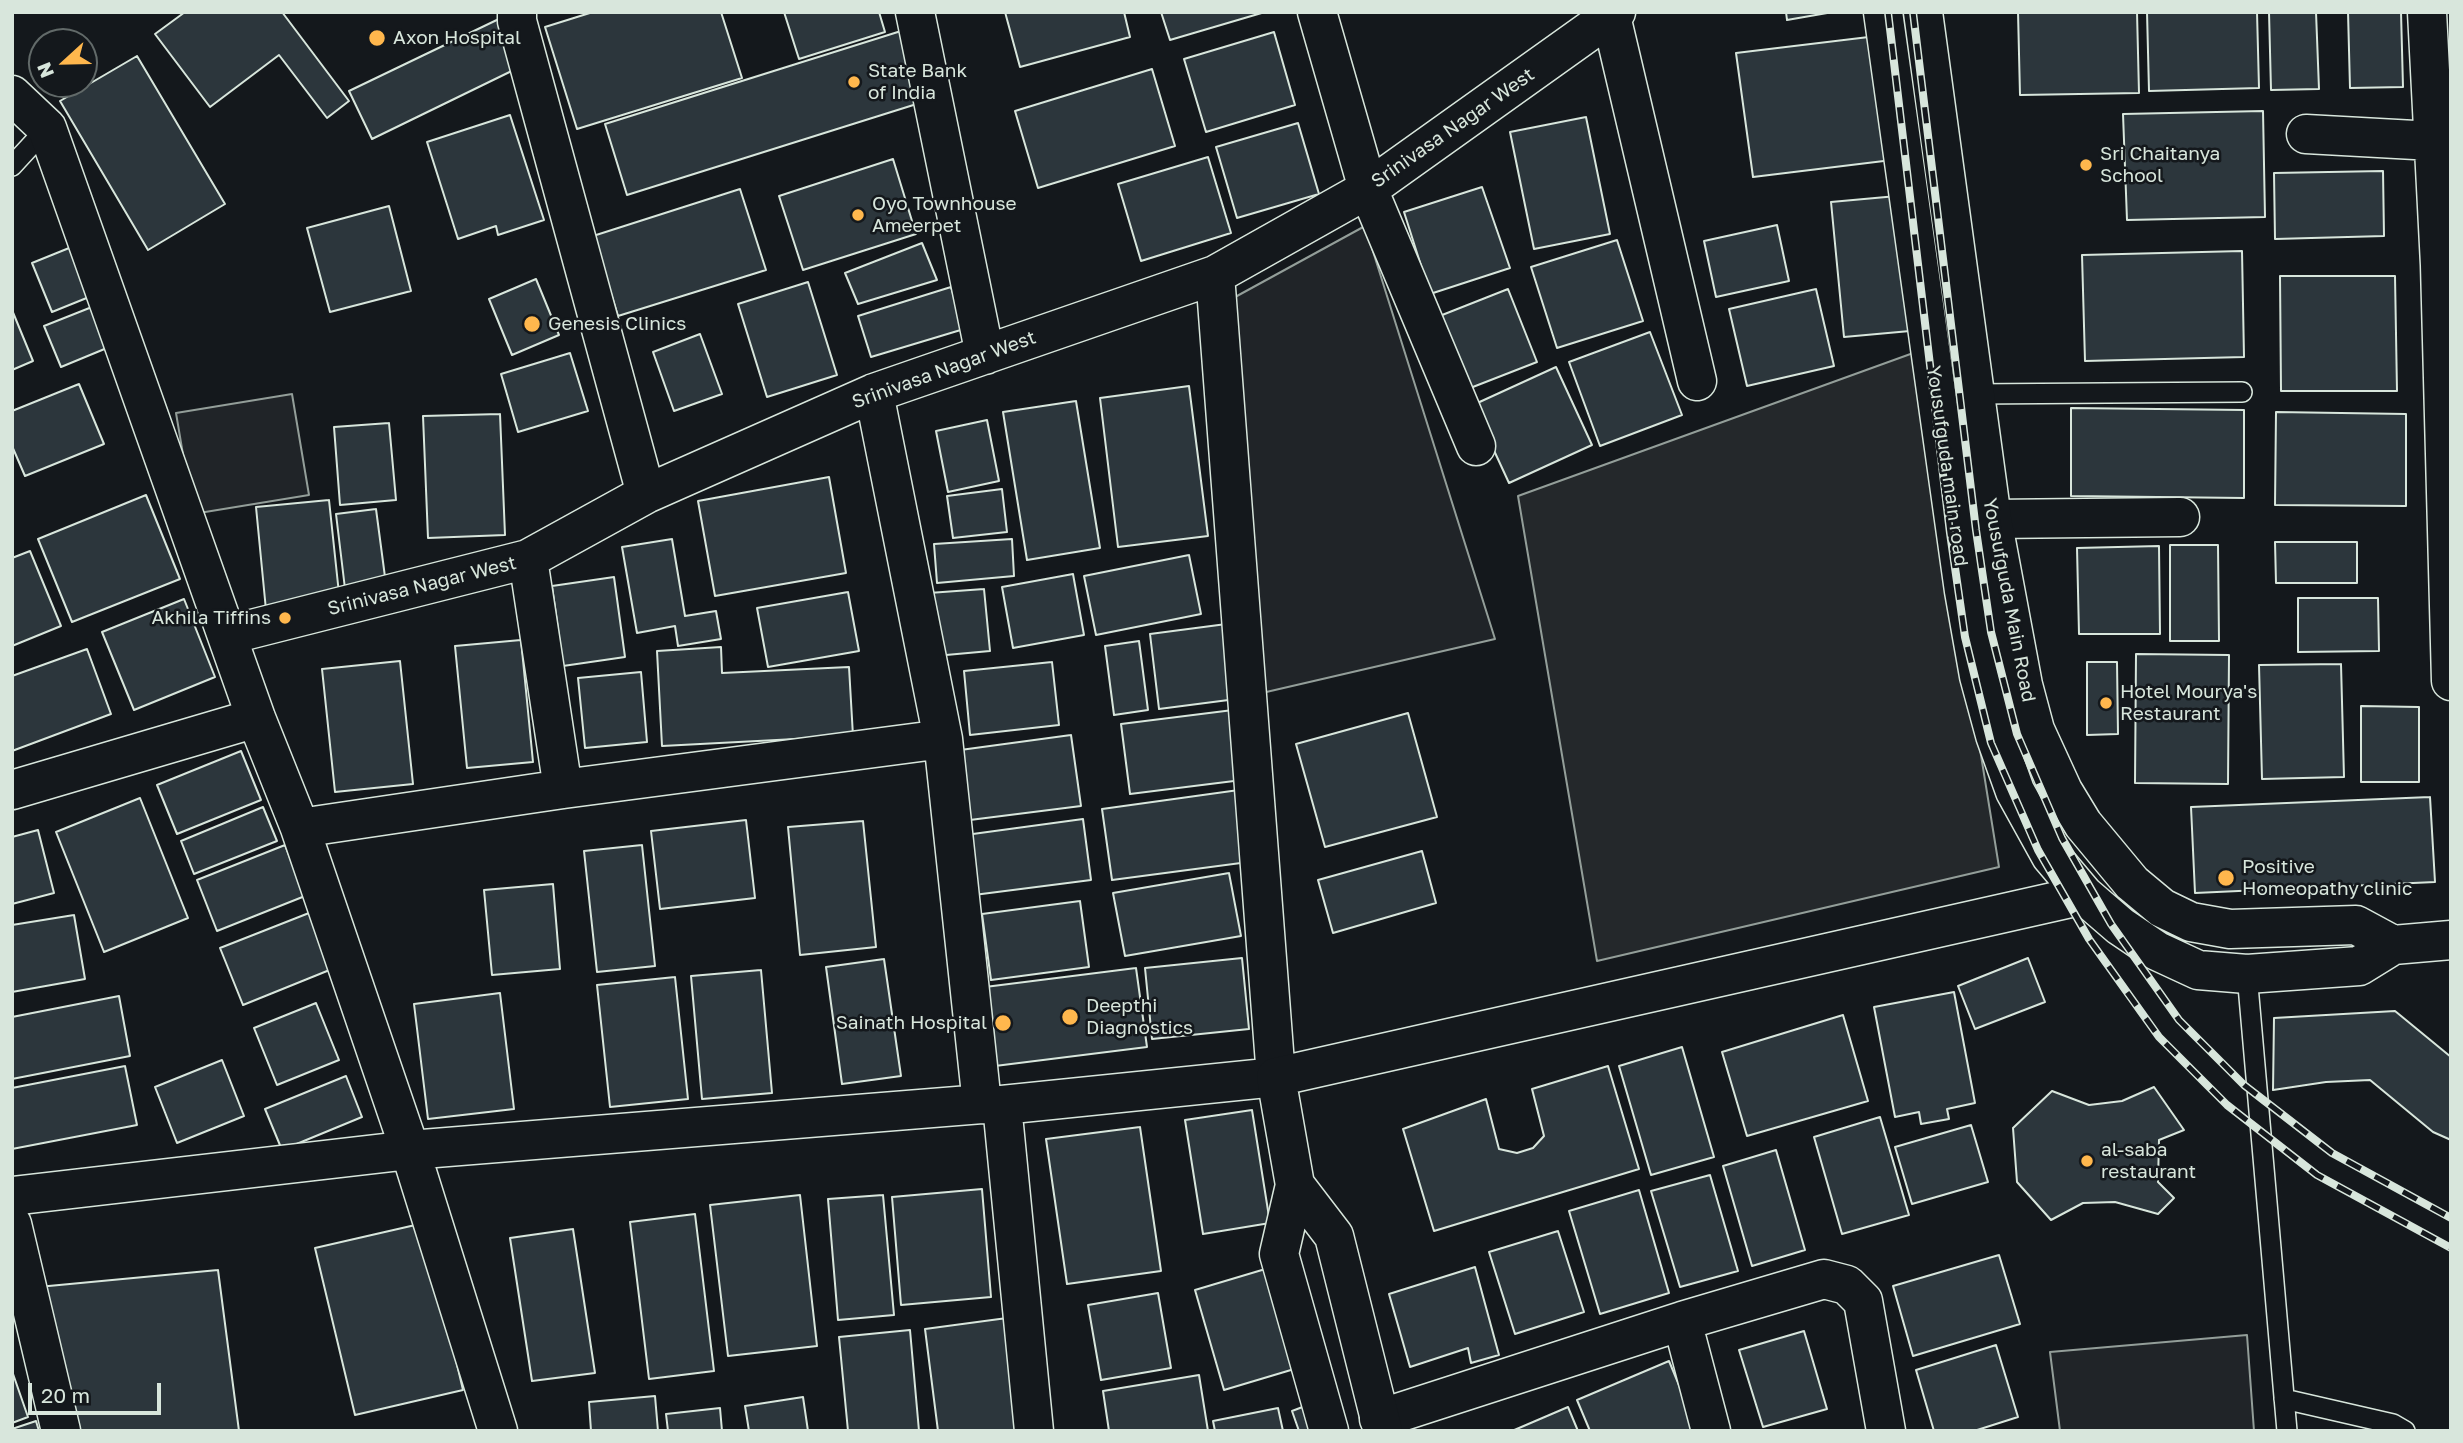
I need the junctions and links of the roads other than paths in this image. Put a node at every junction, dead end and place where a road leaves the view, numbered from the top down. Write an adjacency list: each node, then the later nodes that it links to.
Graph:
1 (517, 12): 22 (street)
2 (915, 12): 16 (street)
3 (1317, 12): 13 (street)
4 (1883, 12): 34 (street, Yousufguda main road)
5 (1923, 12): 20 (street, Yousufguda Main Road)
6 (2427, 12): 11 (street)
7 (1614, 14): 13 (street, Srinivasa Nagar West); 17 (street)
8 (12, 95): 9 (street)
9 (47, 128): 12 (lane); 27 (street)
10 (2306, 134): 11 (street)
11 (2433, 141): 14 (street)
12 (12, 166)
13 (1368, 189): 15 (street, Srinivasa Nagar West); 21 (street)
14 (2445, 265): 25 (street)
15 (1215, 275): 16 (street, Srinivasa Nagar West); 38 (street)
16 (985, 355): 19 (street, Srinivasa Nagar West)
17 (1697, 381)
18 (2242, 392): 20 (lane)
19 (874, 393): 22 (street, Srinivasa Nagar West); 30 (street)
20 (1974, 394): 24 (street, Yousufguda Main Road)
21 (1476, 446)
22 (646, 494): 26 (street, Srinivasa Nagar West)
23 (2180, 517): 24 (street)
24 (1992, 519): 36 (street, Yousufguda Main Road)
25 (2449, 531): 28 (street)
26 (528, 559): 27 (street, Srinivasa Nagar West); 31 (street)
27 (228, 635): 29 (street)
28 (2451, 681)
29 (256, 718): 32 (street); 33 (street)
30 (943, 739): 31 (street); 39 (street)
31 (563, 789): 33 (street)
32 (12, 790)
33 (300, 828): 40 (street)
34 (2084, 895): 37 (street); 38 (street)
35 (2451, 940): 36 (street)
36 (2393, 945): 37 (street)
37 (2247, 974): 45 (lane)
38 (1276, 1077): 39 (street); 41 (street)
39 (992, 1104): 40 (street); 49 (street)
40 (410, 1150): 42 (street); 48 (street)
41 (1295, 1185): 46 (street); 50 (street)
42 (12, 1196)
43 (12, 1224): 47 (street)
44 (1682, 1321): 46 (street); 51 (street); 52 (street)
45 (2284, 1399): 53 (lane); 54 (lane)
46 (1381, 1425)
47 (61, 1431)
48 (498, 1431)
49 (1034, 1431)
50 (1329, 1431)
51 (1711, 1431)
52 (1886, 1431)
53 (2287, 1431)
54 (2405, 1431)

